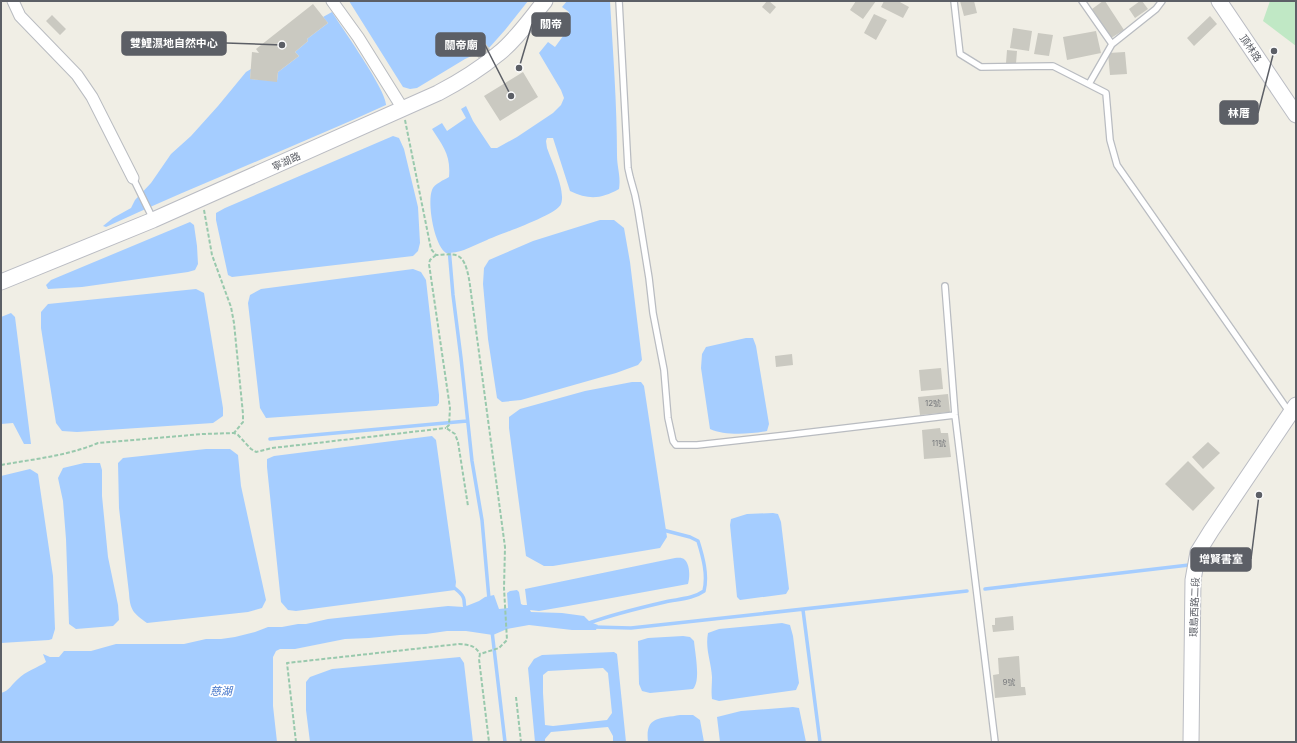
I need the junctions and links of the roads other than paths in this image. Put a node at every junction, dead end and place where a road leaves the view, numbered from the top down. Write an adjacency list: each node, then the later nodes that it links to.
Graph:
1 (13, 1): 13 (street)
2 (332, 1): 11 (street)
3 (545, 1): 11 (main road, 寧湖路)
4 (619, 1): 18 (lane)
5 (954, 1): 10 (lane)
6 (1082, 1): 9 (lane)
7 (1162, 1): 9 (lane)
8 (1220, 1): 12 (main road, 頂林路)
9 (1112, 44): 10 (lane)
10 (1089, 84): 17 (lane)
11 (403, 109): 14 (main road, 寧湖路)
12 (1296, 115)
13 (133, 178): 14 (lane)
14 (151, 215): 15 (main road, 寧湖路)
15 (1, 282)
16 (945, 286): 18 (lane)
17 (1293, 409): 20 (main road, 環島西路二段)
18 (955, 415): 19 (lane)
19 (995, 742)
20 (1191, 742)

